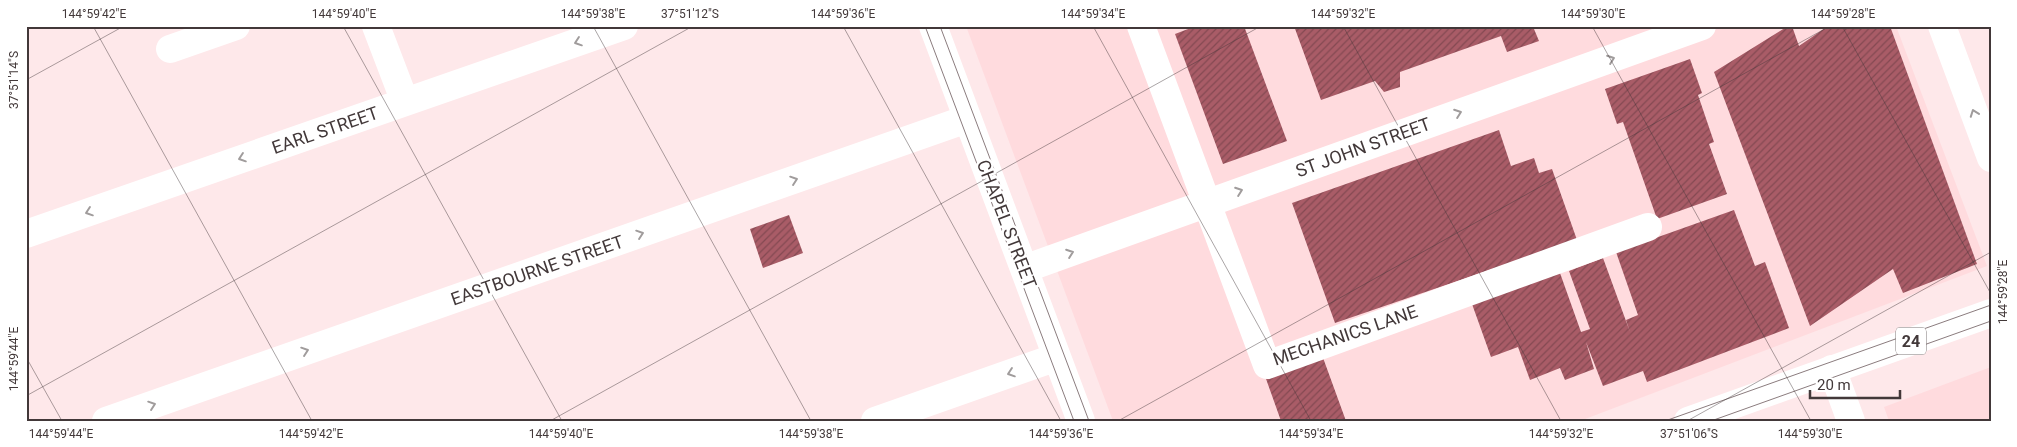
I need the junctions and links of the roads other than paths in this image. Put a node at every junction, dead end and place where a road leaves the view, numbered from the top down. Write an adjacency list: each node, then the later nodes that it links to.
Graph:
1 (236, 26): 8 (street)
2 (376, 26): 9 (street)
3 (624, 26): 9 (street, EARL STREET, one-way to 9)
4 (932, 26): 10 (street, CHAPEL STREET)
5 (1140, 26): 12 (street, MECHANICS LANE)
6 (1702, 26): 12 (street, ST JOHN STREET, one-way to 6)
7 (1942, 26): 11 (street, one-way to 7)
8 (170, 49)
9 (405, 102): 14 (street, EARL STREET, one-way to 14)
10 (967, 119): 15 (street, CHAPEL STREET); 19 (street, EASTBOURNE STREET, one-way to 10)
11 (1991, 158)
12 (1206, 203): 13 (street, MECHANICS LANE); 15 (street, ST JOHN STREET, one-way to 12)
13 (1648, 227)
14 (26, 234)
15 (1024, 269): 17 (street, CHAPEL STREET)
16 (1991, 313): 18 (street, 24)
17 (1057, 357): 20 (street, one-way to 20); 21 (street, CHAPEL STREET)
18 (1832, 369): 22 (street, 24); 23 (street)
19 (106, 421)
20 (875, 421)
21 (1081, 421)
22 (1688, 421)
23 (1852, 421)

